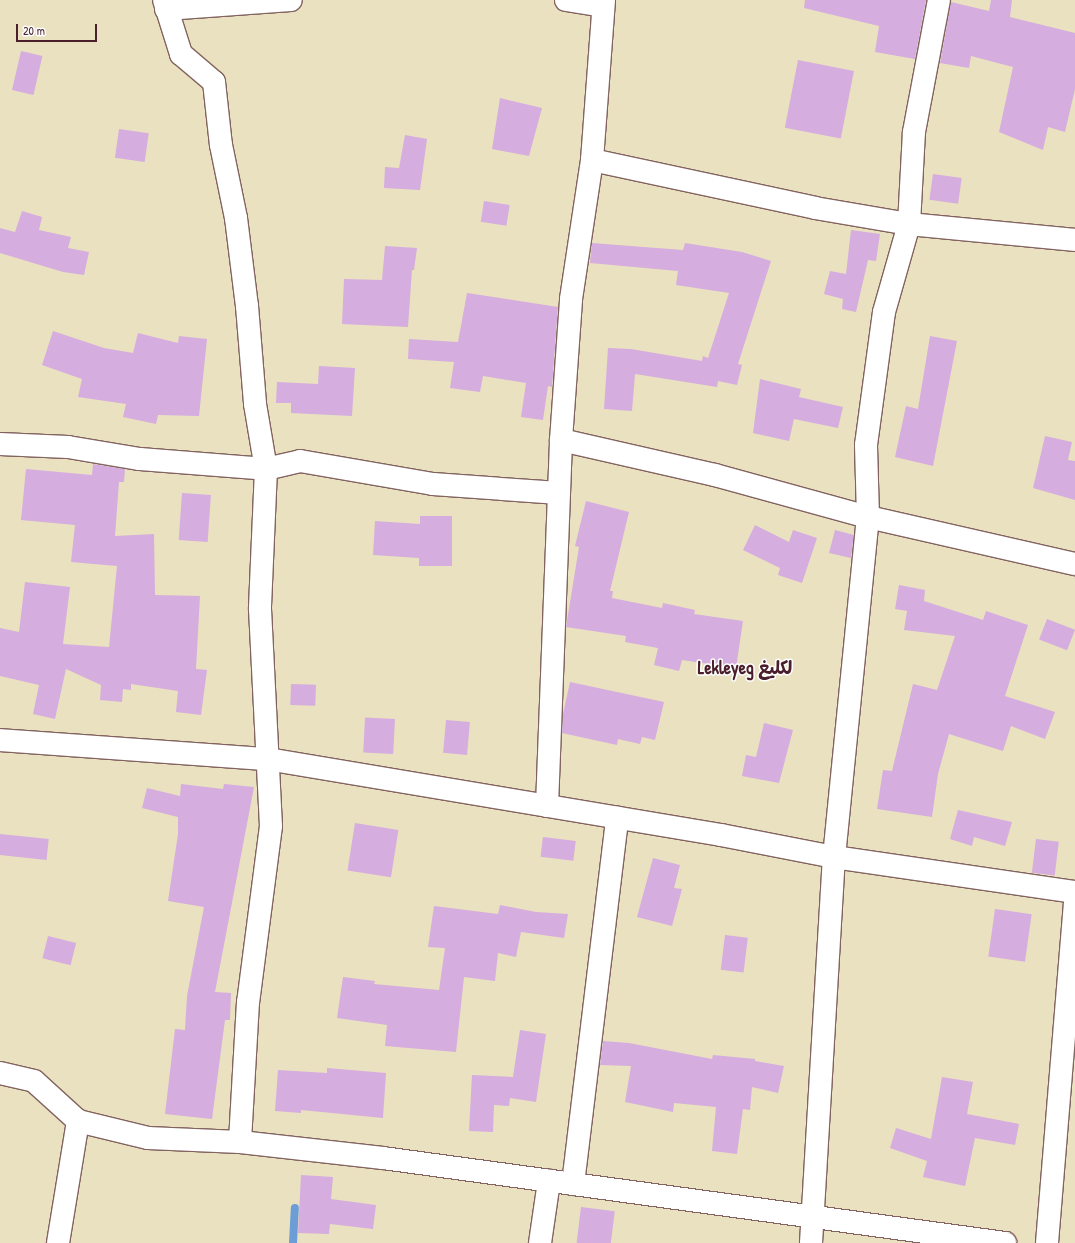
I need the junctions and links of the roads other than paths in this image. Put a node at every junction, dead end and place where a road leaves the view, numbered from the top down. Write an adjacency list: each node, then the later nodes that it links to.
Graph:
1 (290, 0): 5 (street)
2 (566, 0): 4 (street)
3 (939, 0): 7 (street)
4 (603, 3): 6 (street)
5 (165, 5): 11 (street)
6 (592, 160): 7 (street); 9 (street)
7 (909, 224): 8 (street); 13 (street)
8 (1075, 240)
9 (561, 440): 12 (street); 13 (street)
10 (0, 444): 11 (street)
11 (266, 469): 12 (street); 16 (street)
12 (559, 493): 17 (street)
13 (868, 517): 14 (street); 19 (street)
14 (1075, 564)
15 (0, 740): 16 (street)
16 (267, 759): 17 (street); 24 (street)
17 (547, 806): 18 (street)
18 (617, 818): 19 (street); 26 (street)
19 (834, 857): 20 (street); 27 (street)
20 (1075, 892)
21 (1075, 900): 32 (street)
22 (0, 1073): 23 (street)
23 (78, 1121): 24 (street); 28 (street)
24 (240, 1142): 25 (street)
25 (549, 1181): 26 (street); 29 (street)
26 (573, 1184): 27 (street)
27 (813, 1218): 30 (street); 31 (street)
28 (58, 1243)
29 (540, 1243)
30 (811, 1243)
31 (1005, 1243)
32 (1047, 1243)

